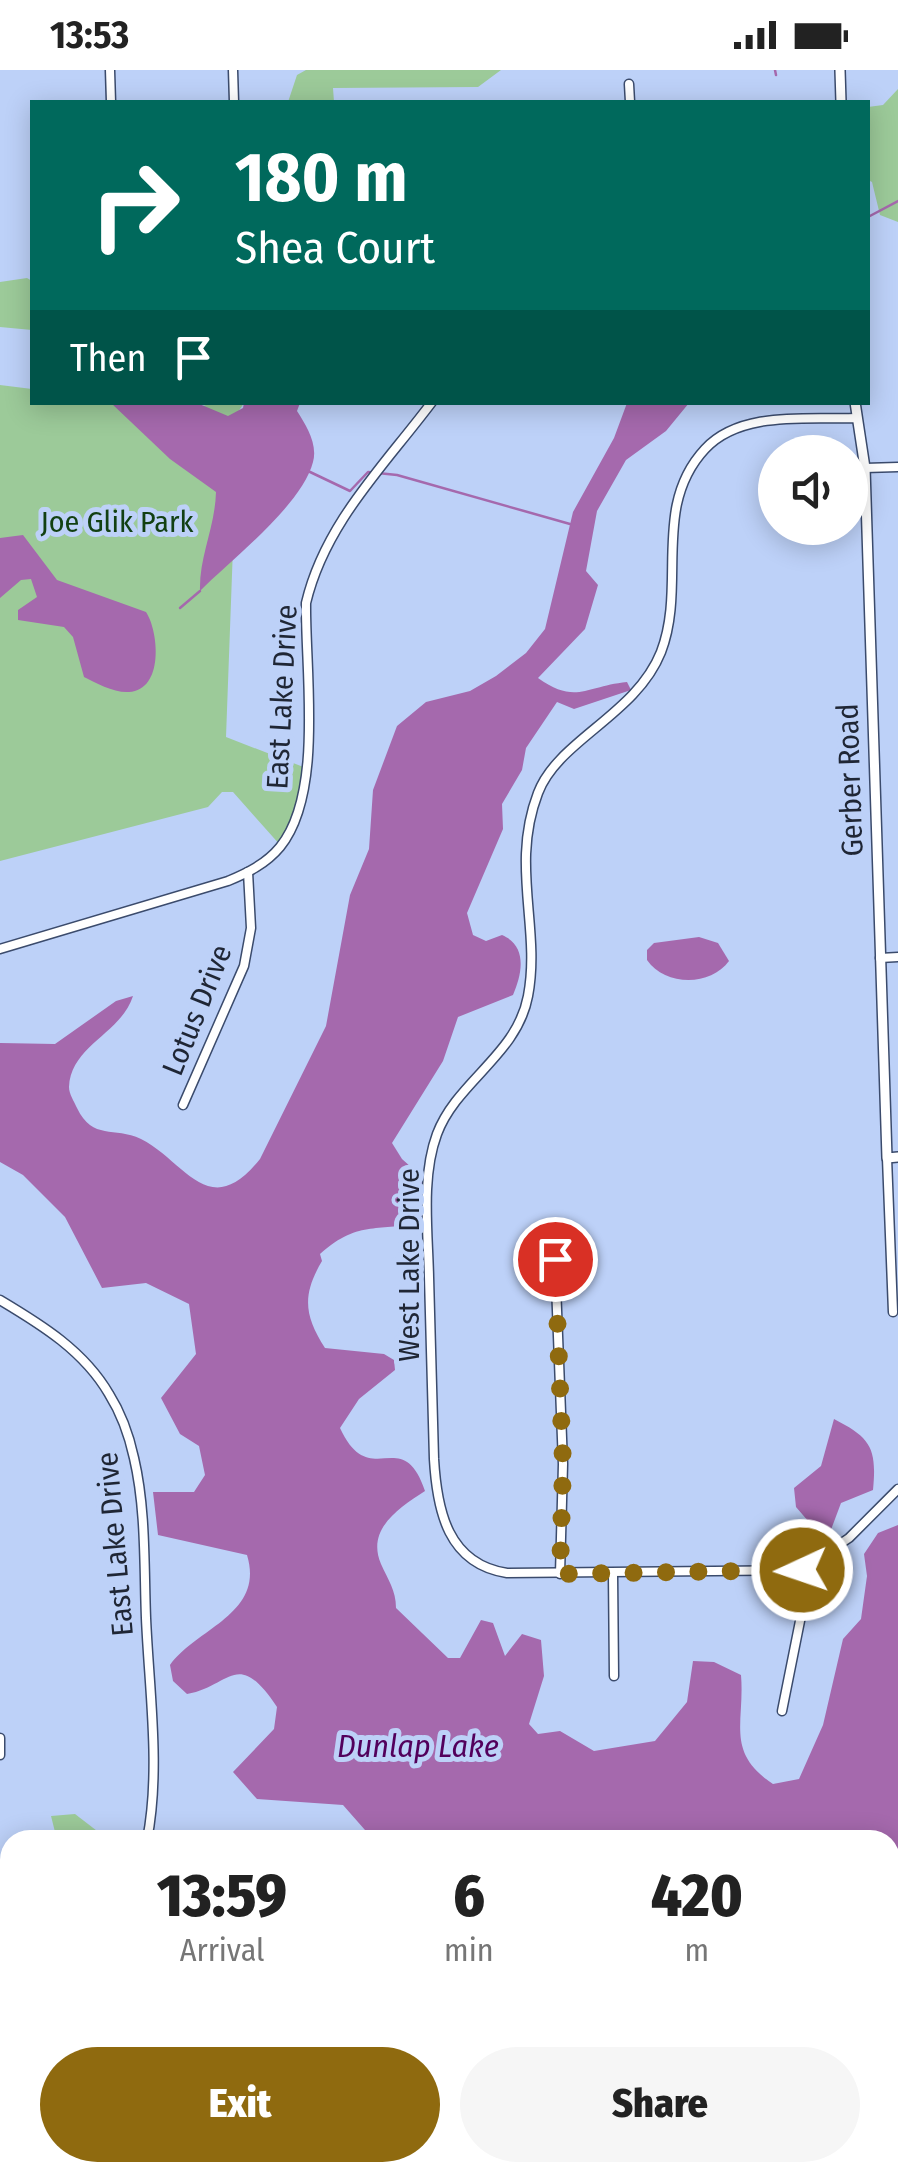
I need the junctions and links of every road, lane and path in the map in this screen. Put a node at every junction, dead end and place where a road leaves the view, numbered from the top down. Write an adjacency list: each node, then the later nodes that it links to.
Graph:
1 (110, 70): 5 (street)
2 (232, 70): 6 (street)
3 (840, 70): 8 (street)
4 (629, 84): 7 (street)
5 (111, 100)
6 (234, 100)
7 (630, 100)
8 (841, 100)
9 (430, 405): 16 (street, East Lake Drive)
10 (855, 405): 11 (street, Gerber Road)
11 (857, 418): 12 (street, Gerber Road); 27 (street, West Lake Drive)
12 (860, 435)
13 (898, 466): 14 (street)
14 (868, 468)
15 (867, 545): 19 (street, Gerber Road)
16 (248, 872): 17 (street, East Lake Drive); 20 (street, Lotus Drive)
17 (0, 949)
18 (898, 957): 19 (street)
19 (880, 958): 21 (street, Gerber Road)
20 (184, 1105)
21 (893, 1157): 24 (street)
22 (555, 1259): 27 (street)
23 (0, 1300): 33 (street, East Lake Drive)
24 (893, 1312)
25 (898, 1489): 26 (street)
26 (802, 1570): 28 (street, West Lake Drive); 30 (street)
27 (560, 1574): 28 (street, West Lake Drive)
28 (613, 1574): 29 (street)
29 (614, 1676)
30 (782, 1711)
31 (0, 1738): 32 (street)
32 (0, 1755)
33 (148, 1830)

